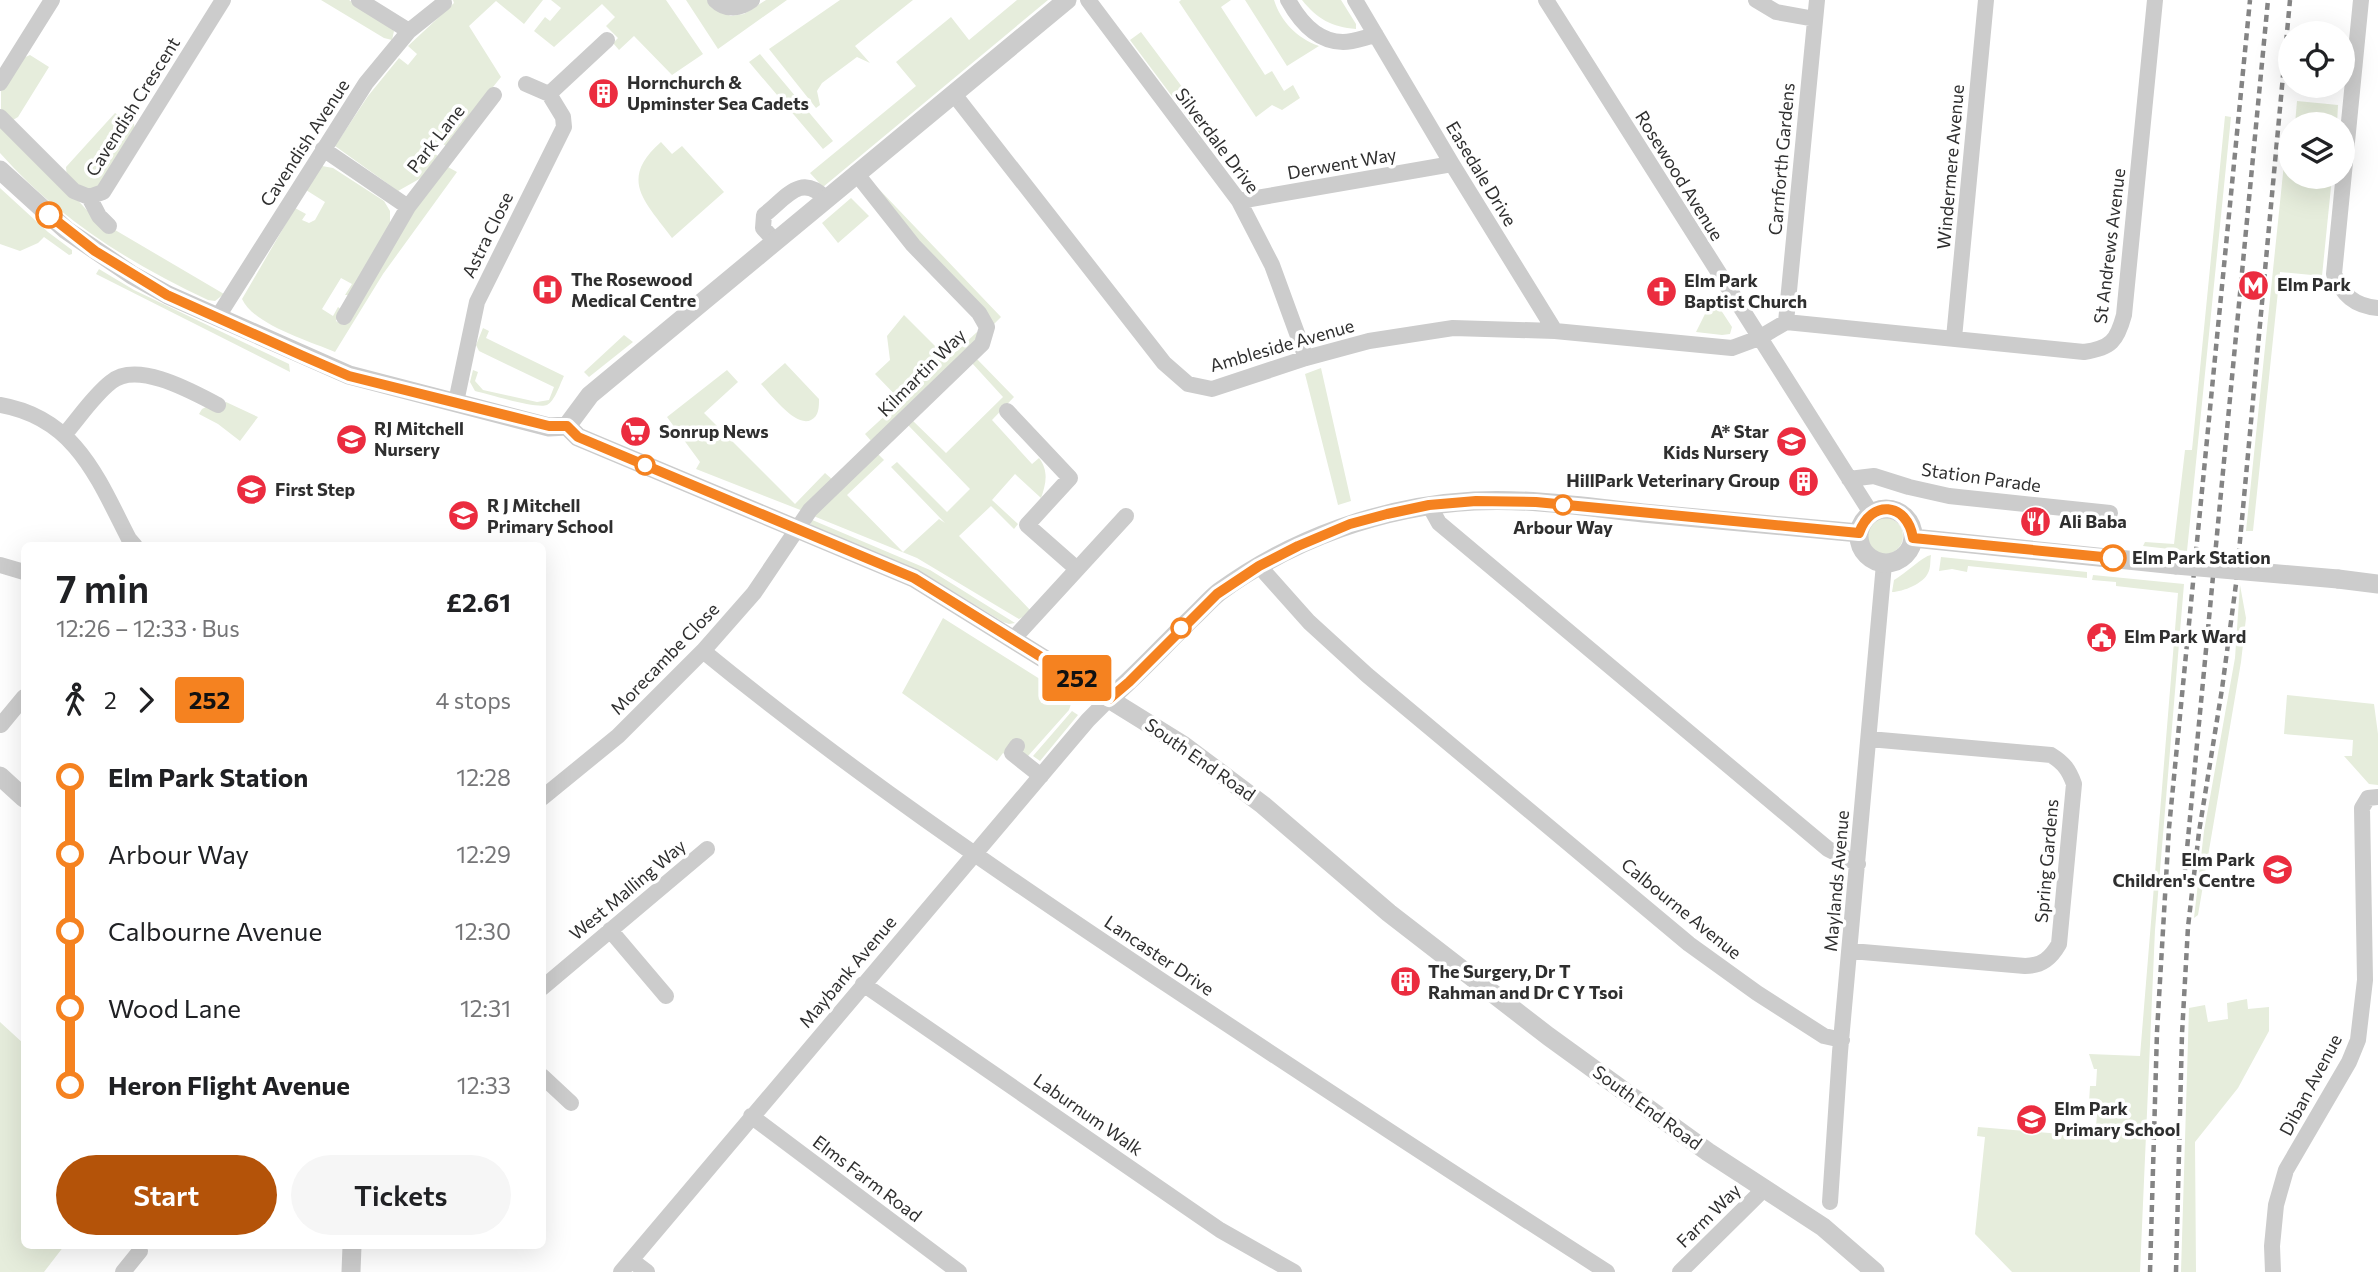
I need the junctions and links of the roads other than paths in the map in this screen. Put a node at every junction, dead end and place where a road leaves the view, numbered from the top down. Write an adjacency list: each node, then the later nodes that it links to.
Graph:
1 (52, 0): 21 (street)
2 (223, 0): 31 (street, Cavendish Crescent)
3 (359, 0): 18 (street)
4 (715, 0): 5 (street)
5 (752, 0)
6 (1067, 0): 23 (street)
7 (1088, 0): 33 (street, Silverdale Drive)
8 (1287, 0): 19 (street)
9 (1355, 0): 19 (street, Easedale Drive)
10 (1546, 0): 42 (street, Rosewood Avenue)
11 (1756, 0): 17 (street)
12 (1817, 0): 17 (street, Carnforth Gardens)
13 (1986, 0): 43 (street, Windermere Avenue)
14 (2155, 0): 43 (street, St Andrews Avenue)
15 (2361, 0): 38 (street)
16 (443, 3): 18 (street, Cavendish Avenue)
17 (1815, 19): 40 (street, Carnforth Gardens)
18 (409, 31): 27 (street, Cavendish Avenue)
19 (1376, 35): 28 (street, Easedale Drive)
20 (607, 40): 24 (street)
21 (0, 83)
22 (526, 84): 24 (street)
23 (953, 93): 30 (street); 44 (street, Ambleside Avenue)
24 (549, 94): 45 (street, Astra Close)
25 (494, 95): 34 (street, Park Lane)
26 (0, 117): 31 (street, Cavendish Crescent)
27 (323, 149): 34 (street); 39 (street, Cavendish Avenue)
28 (1452, 164): 33 (street, Derwent Way); 41 (street, Easedale Drive)
29 (0, 170): 39 (street, South End Road)
30 (856, 173): 32 (street); 56 (street, Kilmartin Way)
31 (89, 197): 35 (street)
32 (825, 199): 36 (street); 36 (street)
33 (1239, 201): 44 (street, Silverdale Drive)
34 (408, 207): 37 (street, Park Lane)
35 (109, 226)
36 (775, 241): 49 (street)
37 (346, 307)
38 (2378, 308)
39 (216, 318): 45 (street, South End Road)
40 (1786, 322): 42 (street); 43 (street, St Andrews Avenue)
41 (1555, 331): 42 (street, Ambleside Avenue); 44 (street, Ambleside Avenue)
42 (1759, 338): 51 (street, Rosewood Avenue)
43 (1954, 338)
44 (1306, 359)
45 (456, 402): 49 (street, South End Road)
46 (0, 405): 50 (street)
47 (218, 405): 50 (street)
48 (1007, 411): 63 (street)
49 (567, 426): 56 (street, South End Road)
50 (64, 435): 59 (street)
51 (1849, 479): 53 (street, Rosewood Avenue); 54 (street, Station Parade)
52 (1429, 505): 57 (street); 62 (street); 80 (street)
53 (1871, 513): 57 (street); 58 (street)
54 (2110, 513)
55 (1126, 516): 63 (street)
56 (796, 528): 66 (street, South End Road); 67 (street, Morecambe Close)
57 (1859, 533): 60 (street)
58 (1913, 538): 60 (street); 65 (street, bridge)
59 (127, 542)
60 (1884, 564): 71 (street, Maylands Avenue)
61 (0, 565): 64 (street)
62 (1259, 566): 68 (street); 86 (street, Calbourne Avenue)
63 (1077, 569): 66 (street)
64 (21, 571)
65 (2378, 584)
66 (1013, 638): 68 (street, South End Road)
67 (704, 651): 76 (street, Morecambe Close); 79 (street, Lancaster Drive)
68 (1109, 699): 74 (street, Maybank Avenue); 90 (street, South End Road)
69 (21, 701): 70 (street)
70 (1, 725)
71 (1869, 739): 80 (street, Maylands Avenue); 82 (street, Spring Gardens)
72 (1017, 746): 74 (street)
73 (0, 776): 75 (street)
74 (1041, 776): 79 (street, Maybank Avenue)
75 (21, 795)
76 (546, 795)
77 (2378, 797): 103 (street, Diban Avenue)
78 (707, 849): 81 (street, West Malling Way)
79 (972, 854): 83 (street, Maybank Avenue); 100 (street, Lancaster Drive)
80 (1858, 864): 82 (street, Maylands Avenue)
81 (610, 930): 84 (street, West Malling Way); 85 (street)
82 (1851, 951): 86 (street, Maylands Avenue)
83 (863, 984): 89 (street, Maybank Avenue); 99 (street, Laburnum Walk)
84 (546, 985)
85 (666, 996)
86 (1842, 1040): 91 (street, Maylands Avenue)
87 (546, 1080): 88 (street)
88 (571, 1103)
89 (751, 1116): 94 (street, Maybank Avenue); 98 (street, Elms Farm Road)
90 (1765, 1188): 101 (street, Farm Way); 102 (street, South End Road)
91 (1830, 1202)
92 (352, 1249): 96 (street)
93 (140, 1251): 95 (street)
94 (626, 1266): 97 (street)
95 (123, 1272)
96 (352, 1272)
97 (647, 1272)
98 (959, 1272)
99 (1294, 1272)
100 (1607, 1272)
101 (1680, 1272)
102 (1875, 1272)
103 (2273, 1272)

